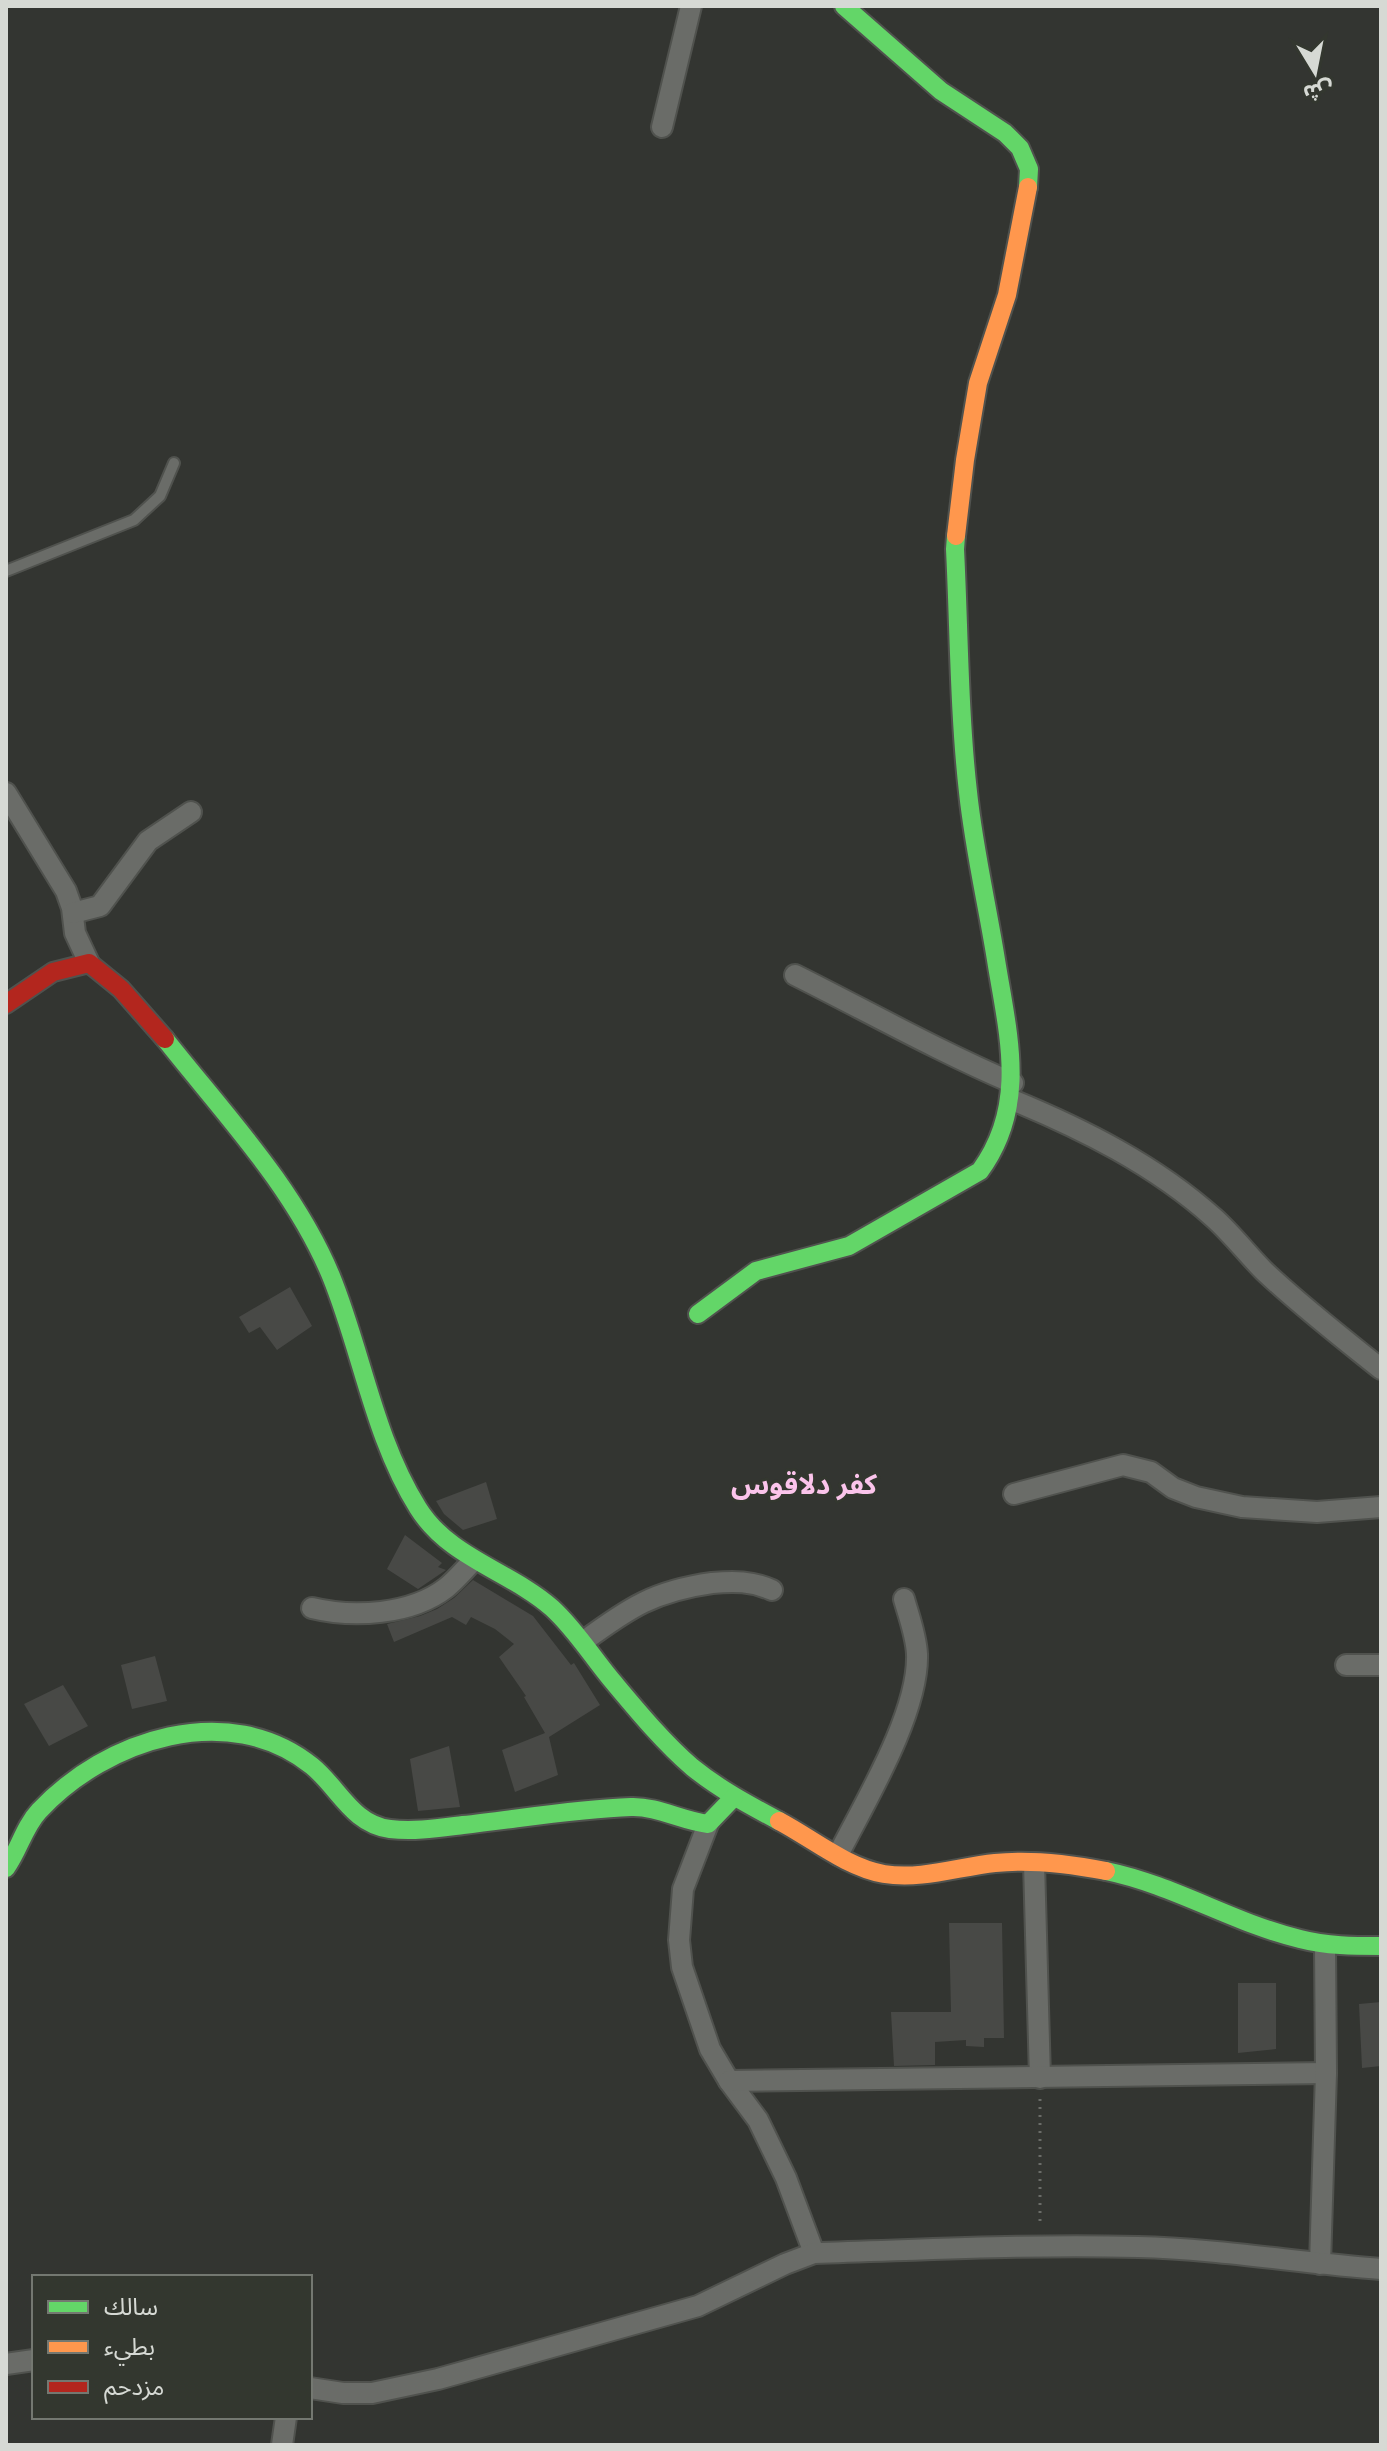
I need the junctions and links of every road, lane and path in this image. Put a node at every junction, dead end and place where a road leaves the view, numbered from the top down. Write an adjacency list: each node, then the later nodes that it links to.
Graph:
1 (691, 6): 3 (street)
2 (844, 6): 12 (street)
3 (662, 127)
4 (174, 463): 5 (lane)
5 (6, 571)
6 (6, 793): 8 (street)
7 (191, 812): 8 (street)
8 (73, 913): 9 (street)
9 (89, 963): 11 (street); 17 (street)
10 (795, 975): 12 (street)
11 (6, 1004)
12 (1011, 1091): 13 (street); 14 (street)
13 (698, 1314)
14 (1381, 1369)
15 (1014, 1494): 16 (street)
16 (1381, 1507)
17 (473, 1561): 20 (street); 21 (street)
18 (772, 1590): 21 (street)
19 (904, 1599): 26 (street)
20 (312, 1608)
21 (584, 1641): 24 (street)
22 (1346, 1665): 23 (street)
23 (1381, 1665)
24 (734, 1797): 25 (street); 26 (street)
25 (708, 1824): 28 (street); 33 (street)
26 (838, 1855): 27 (street)
27 (1034, 1863): 29 (street); 32 (street)
28 (6, 1868)
29 (1325, 1945): 30 (street); 31 (street)
30 (1381, 1946)
31 (1326, 2073): 32 (street); 36 (street)
32 (1040, 2078): 33 (street); 34 (path)
33 (729, 2081): 35 (street)
34 (1040, 2247): 35 (street); 36 (street)
35 (814, 2253): 40 (street)
36 (1320, 2264): 37 (street)
37 (1381, 2269)
38 (32, 2360): 39 (street)
39 (6, 2364)
40 (312, 2388)
41 (286, 2419): 42 (street)
42 (282, 2445)

